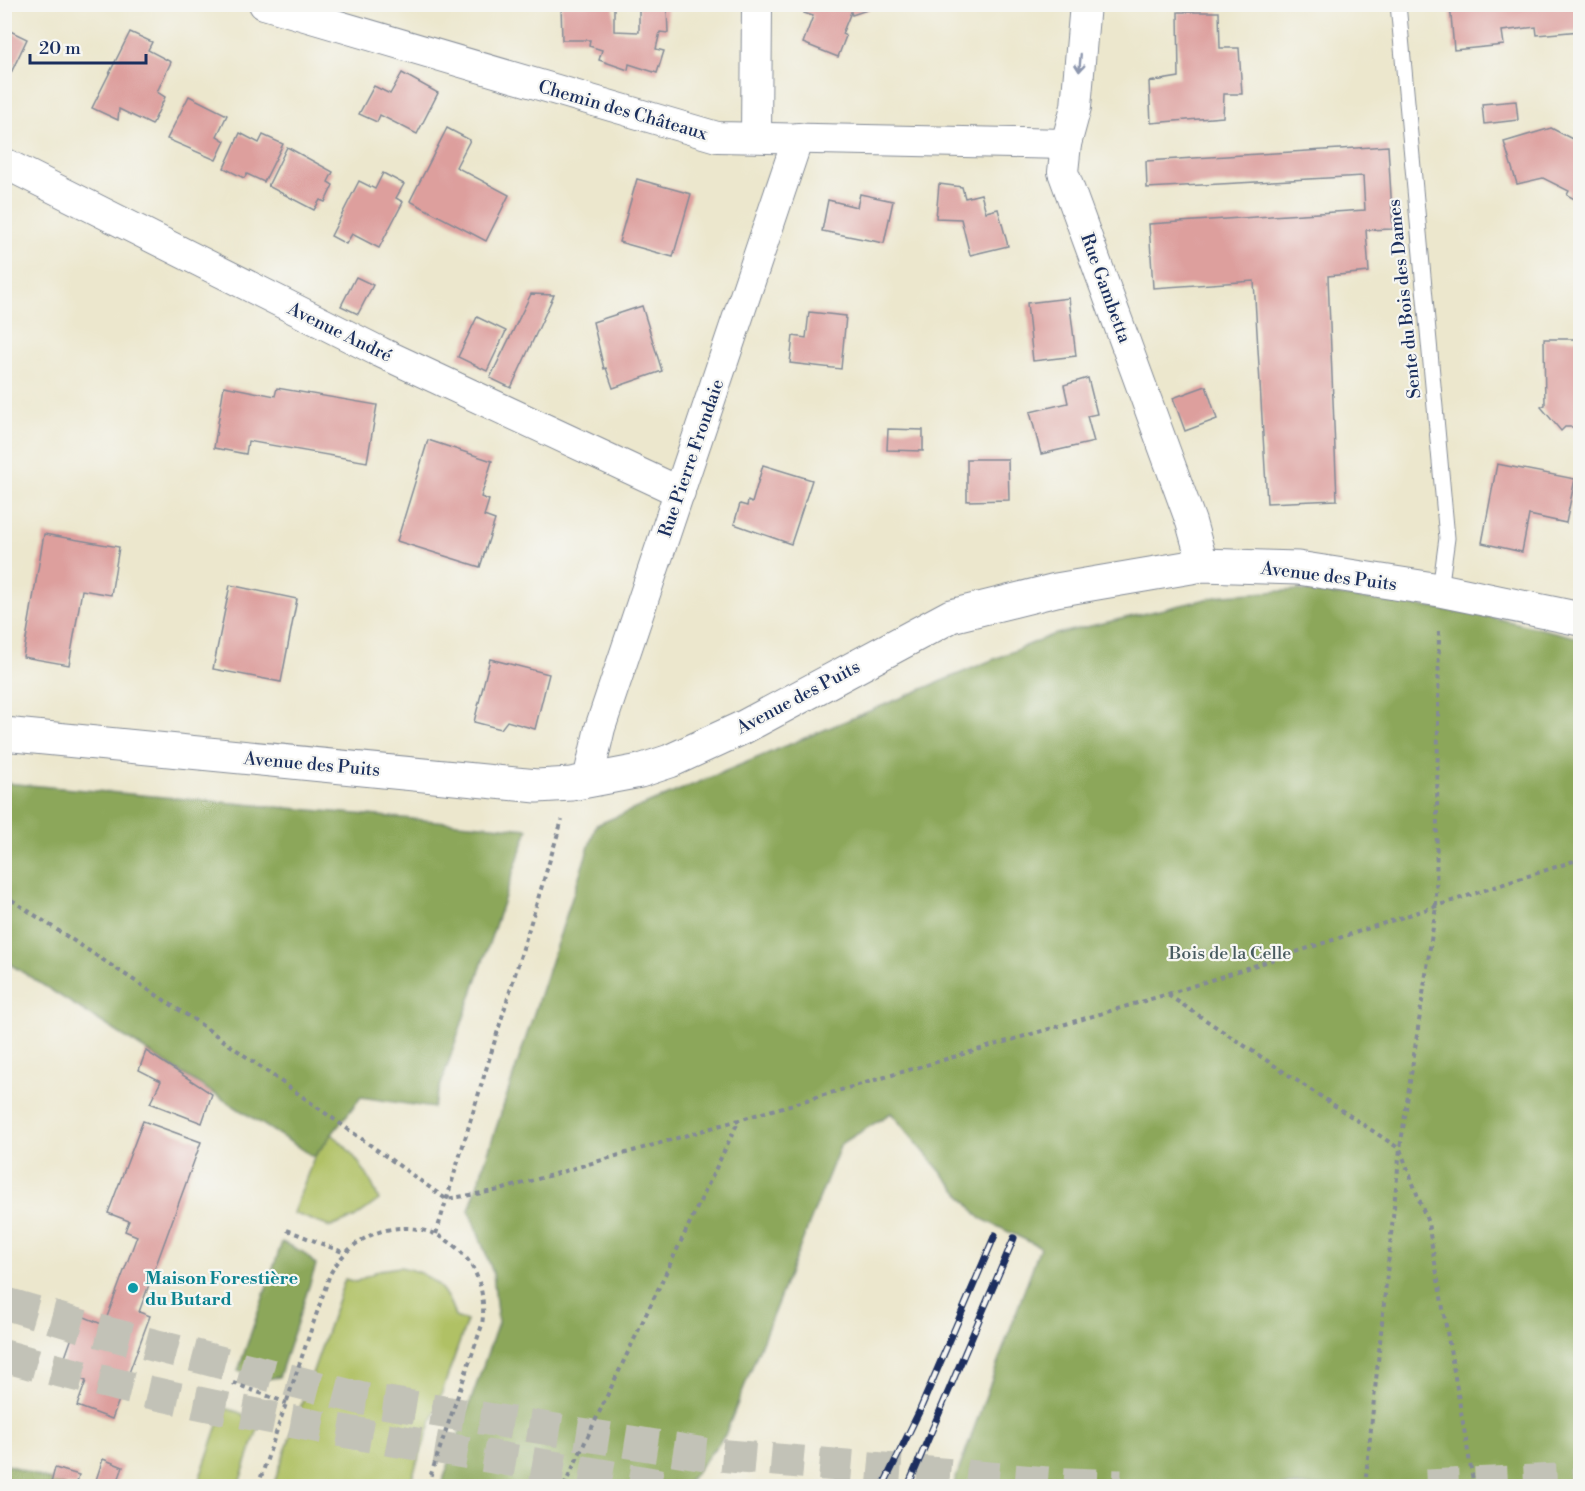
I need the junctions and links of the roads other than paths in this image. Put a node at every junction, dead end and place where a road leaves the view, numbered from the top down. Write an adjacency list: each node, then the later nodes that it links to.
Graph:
1 (264, 4): 5 (street, Chemin des Châteaux)
2 (757, 4): 5 (street)
3 (1085, 4): 7 (street, Rue Gambetta, one-way to 7)
4 (1398, 4): 11 (lane, Sente du Bois des Dames)
5 (756, 137): 6 (street, Chemin des Châteaux)
6 (798, 138): 7 (street, Chemin des Châteaux); 9 (street, Rue Pierre Frondaie)
7 (1066, 144): 10 (street, Rue Gambetta)
8 (4, 163): 9 (street, Avenue André)
9 (680, 492): 14 (street, Rue Pierre Frondaie)
10 (1203, 565): 11 (street, Avenue des Puits); 14 (street, Avenue des Puits)
11 (1440, 590): 12 (street, Avenue des Puits)
12 (1581, 619)
13 (4, 734): 14 (street, Avenue des Puits)
14 (579, 782)

